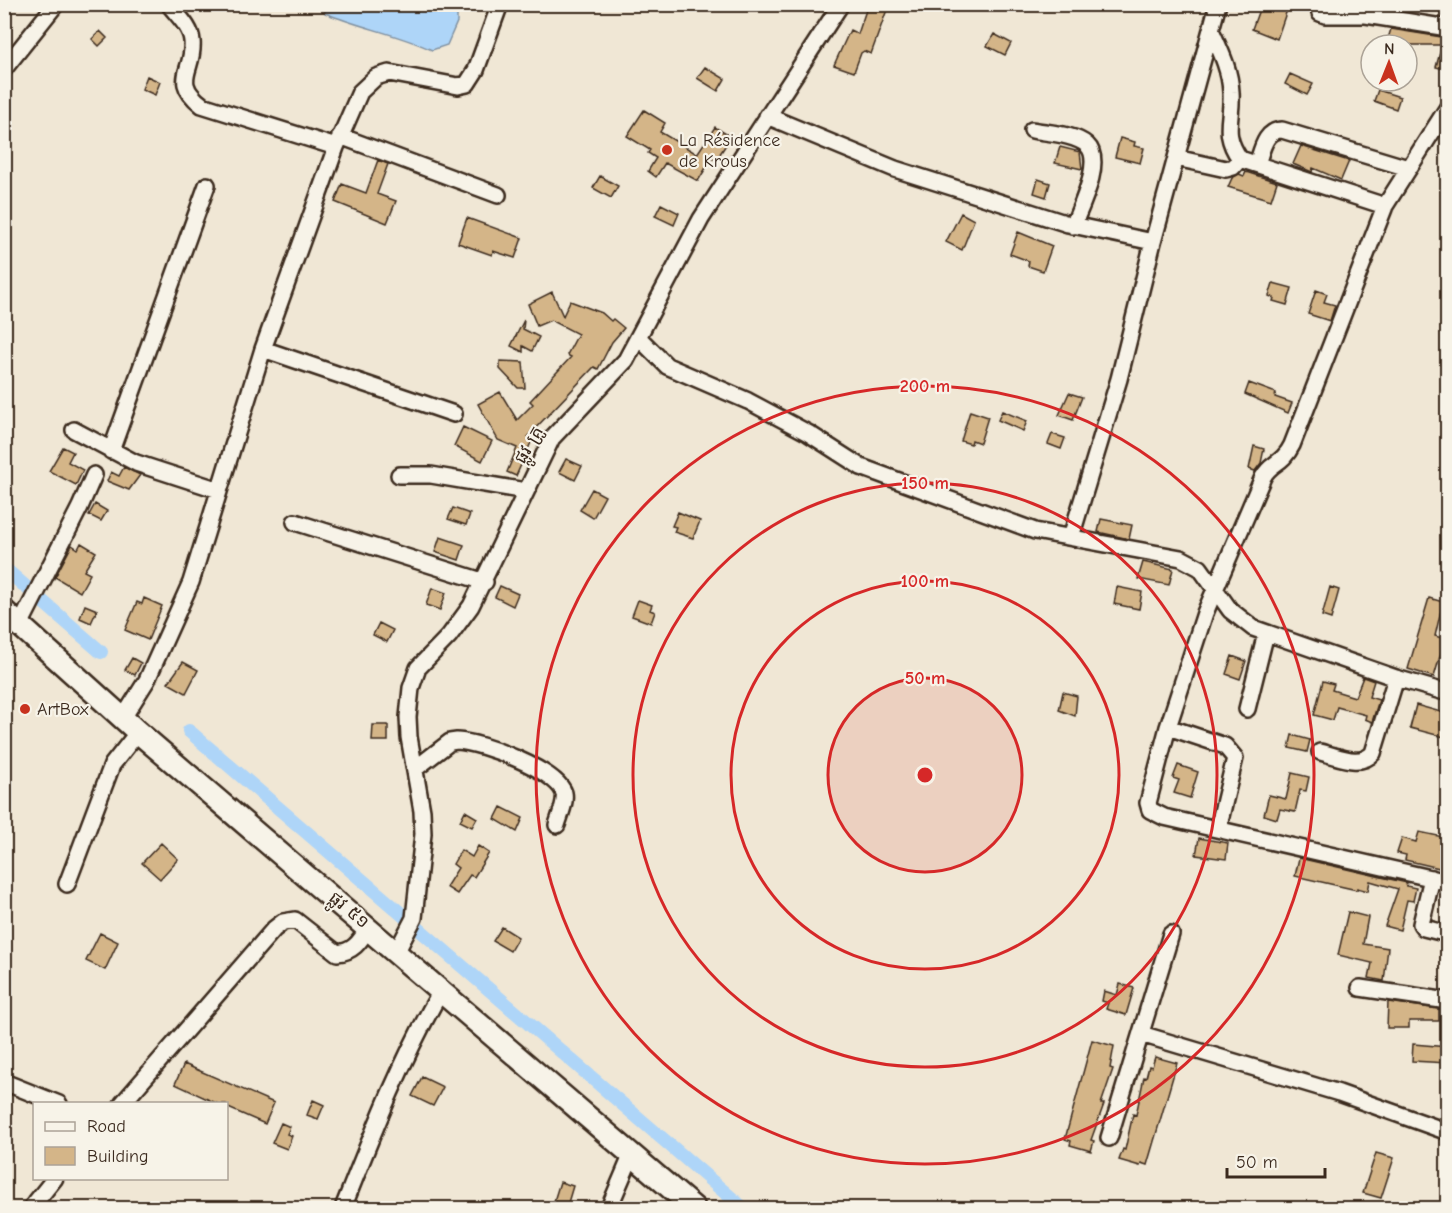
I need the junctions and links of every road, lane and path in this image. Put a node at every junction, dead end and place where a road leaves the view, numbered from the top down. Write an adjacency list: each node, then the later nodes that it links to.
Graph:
1 (56, 4): 9 (street)
2 (169, 4): 13 (street)
3 (500, 4): 13 (street)
4 (842, 4): 11 (street, ផ្លូវ គ្រូ)
5 (1218, 4): 8 (street)
6 (1318, 4): 7 (street)
7 (1448, 28)
8 (1210, 30): 14 (street); 15 (street)
9 (4, 69)
10 (1448, 107): 17 (street)
11 (767, 116): 21 (street); 23 (street, ផ្លូវ គ្រូ)
12 (1032, 130): 21 (street)
13 (338, 142): 19 (street); 24 (street)
14 (1176, 158): 15 (street); 22 (street)
15 (1240, 159): 16 (street)
16 (1257, 164): 17 (street); 20 (street)
17 (1408, 168): 20 (street)
18 (207, 185): 27 (street)
19 (498, 195)
20 (1385, 206): 35 (street)
21 (1073, 225): 22 (street)
22 (1153, 242): 33 (street)
23 (638, 337): 31 (street, ផ្លូវ គ្រូ); 33 (street)
24 (263, 349): 25 (street); 30 (street)
25 (454, 414)
26 (74, 430): 27 (street)
27 (111, 451): 30 (street)
28 (94, 475): 36 (street)
29 (399, 475): 31 (street)
30 (219, 490): 42 (street)
31 (526, 490): 34 (street, ផ្លូវ គ្រូ)
32 (295, 522): 34 (street)
33 (1071, 537): 35 (street)
34 (485, 582): 44 (street, ផ្លូវ គ្រូ)
35 (1214, 589): 37 (street); 41 (street)
36 (17, 616): 42 (main road, ផ្លូវ ៥១)
37 (1266, 633): 38 (street); 40 (street)
38 (1396, 678): 39 (street); 43 (street)
39 (1448, 693)
40 (1247, 709)
41 (1168, 727): 46 (street); 46 (street)
42 (130, 730): 49 (street); 50 (main road, ផ្លូវ ៥១)
43 (1320, 752)
44 (415, 769): 45 (street); 53 (street, ផ្លូវ គ្រូ)
45 (557, 825)
46 (1218, 829): 47 (street)
47 (1432, 878): 48 (street); 52 (street)
48 (1448, 882)
49 (67, 884)
50 (369, 927): 53 (main road, ផ្លូវ ៥១); 60 (street)
51 (1171, 934): 57 (street)
52 (1448, 934)
53 (400, 946): 55 (main road, ផ្លូវ ៥១)
54 (1360, 988): 56 (street)
55 (441, 992): 63 (main road, ផ្លូវ ៥១); 66 (street)
56 (1448, 1001)
57 (1141, 1034): 61 (street); 62 (street)
58 (4, 1082): 59 (street)
59 (54, 1102)
60 (124, 1102)
61 (1448, 1132)
62 (1109, 1138)
63 (632, 1154): 67 (street); 68 (main road, ផ្លូវ ៥១)
64 (54, 1180): 65 (street)
65 (31, 1209)
66 (343, 1209)
67 (609, 1209)
68 (694, 1209)

